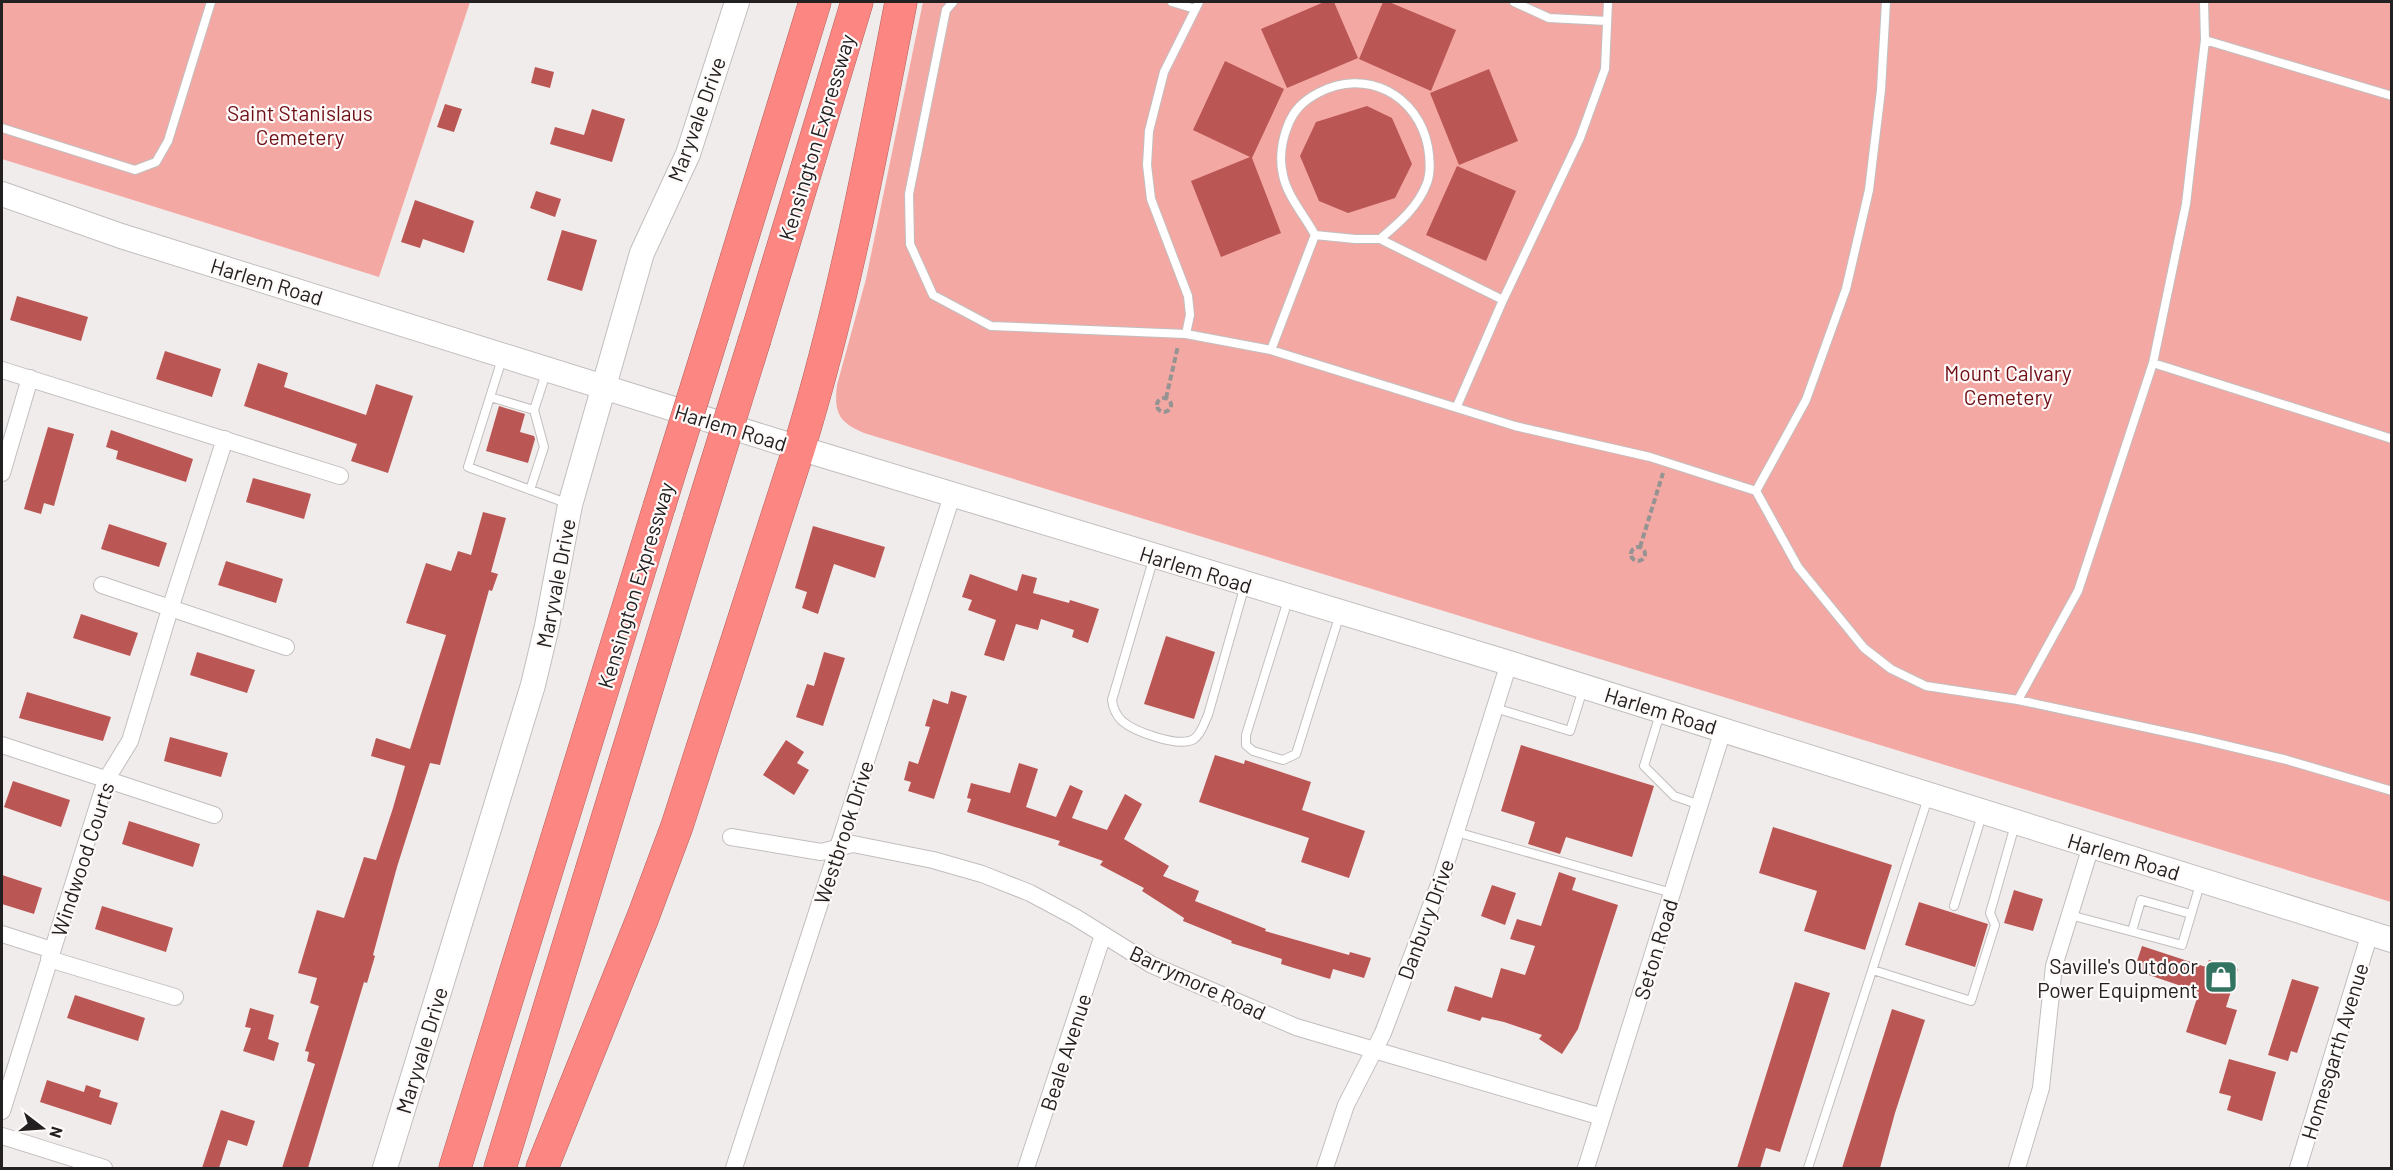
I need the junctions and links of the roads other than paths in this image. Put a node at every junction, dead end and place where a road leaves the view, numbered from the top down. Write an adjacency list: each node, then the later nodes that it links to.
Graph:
1 (211, 2): 16 (lane)
2 (737, 2): 28 (main road, Maryvale Drive)
3 (815, 2): 84 (highway, Kensington Expressway, bridge)
4 (857, 2): 85 (highway, Kensington Expressway, bridge)
5 (901, 2): 34 (highway)
6 (953, 2): 21 (lane)
7 (1172, 2): 12 (lane)
8 (1514, 2): 13 (lane)
9 (1608, 2): 13 (lane)
10 (1886, 2): 38 (lane)
11 (2204, 2): 14 (lane)
12 (1197, 5): 21 (lane)
13 (1607, 21): 20 (lane)
14 (2205, 40): 15 (lane); 24 (lane)
15 (2391, 96)
16 (2, 128)
17 (2, 194): 23 (main road, Harlem Road)
18 (1316, 235): 19 (lane); 19 (lane); 22 (lane)
19 (1380, 239): 20 (lane)
20 (1503, 300): 30 (lane)
21 (1184, 334): 22 (lane)
22 (1270, 350): 30 (lane)
23 (503, 355): 25 (main road, Harlem Road); 29 (lane)
24 (2153, 363): 33 (lane); 50 (lane)
25 (547, 369): 28 (main road, Harlem Road); 31 (lane)
26 (2, 370): 27 (street)
27 (30, 378): 32 (street); 35 (street)
28 (604, 387): 34 (main road, Harlem Road); 40 (main road, Maryvale Drive)
29 (490, 397): 31 (lane); 37 (lane)
30 (1457, 406): 38 (lane)
31 (534, 410): 37 (lane)
32 (225, 439): 36 (street); 45 (street, Windwood Courts)
33 (2391, 439)
34 (799, 448): 39 (main road, Harlem Road); 86 (highway)
35 (2, 473)
36 (340, 477)
37 (530, 490): 40 (lane)
38 (1756, 490): 50 (lane)
39 (952, 496): 41 (main road, Harlem Road); 65 (street, Westbrook Drive)
40 (570, 505): 83 (main road, Maryvale Drive)
41 (1154, 556): 42 (main road, Harlem Road); 42 (lane)
42 (1246, 584): 44 (main road, Harlem Road)
43 (102, 585): 45 (street)
44 (1289, 597): 46 (main road, Harlem Road); 46 (lane)
45 (170, 609): 47 (street); 55 (street, Windwood Courts)
46 (1340, 612): 48 (main road, Harlem Road)
47 (286, 647)
48 (1509, 663): 49 (main road, Harlem Road); 51 (street, Danbury Drive)
49 (1584, 686): 51 (lane); 52 (main road, Harlem Road)
50 (2019, 700): 56 (lane)
51 (1495, 708): 62 (street, Danbury Drive)
52 (1661, 710): 53 (main road, Harlem Road); 58 (lane)
53 (1723, 730): 57 (main road, Harlem Road); 58 (street, Seton Road)
54 (2, 745): 55 (street)
55 (106, 780): 60 (street); 75 (street, Windwood Courts)
56 (2391, 791)
57 (1930, 795): 59 (main road, Harlem Road); 76 (lane)
58 (1700, 805): 67 (street, Seton Road)
59 (1983, 812): 61 (main road, Harlem Road); 68 (lane)
60 (214, 815)
61 (2016, 822): 64 (main road, Harlem Road); 76 (lane)
62 (1456, 832): 67 (lane); 78 (street, Danbury Drive)
63 (731, 837): 65 (street, Barrymore Road)
64 (2091, 846): 66 (main road, Harlem Road); 70 (street)
65 (838, 847): 73 (street, Barrymore Road); 87 (street, Westbrook Drive)
66 (2201, 880): 69 (lane); 74 (main road, Harlem Road)
67 (1672, 893): 80 (street, Seton Road)
68 (1954, 906)
69 (2191, 914): 71 (lane); 71 (lane)
70 (2070, 915): 71 (lane); 92 (street)
71 (2132, 931)
72 (2, 934): 75 (street)
73 (1103, 935): 78 (street, Barrymore Road); 88 (street, Beale Avenue)
74 (2380, 937): 93 (street, Homesgarth Avenue)
75 (50, 955): 77 (street); 79 (street, Windwood Courts)
76 (1873, 970): 91 (lane)
77 (175, 997)
78 (1374, 1050): 80 (street, Barrymore Road); 89 (street, Danbury Drive)
79 (2, 1112)
80 (1602, 1117): 90 (street, Seton Road)
81 (2, 1136): 82 (street)
82 (104, 1168)
83 (385, 1168)
84 (455, 1168)
85 (500, 1168)
86 (542, 1168)
87 (734, 1168)
88 (1026, 1168)
89 (1325, 1168)
90 (1586, 1168)
91 (1808, 1168)
92 (2018, 1168)
93 (2298, 1168)

